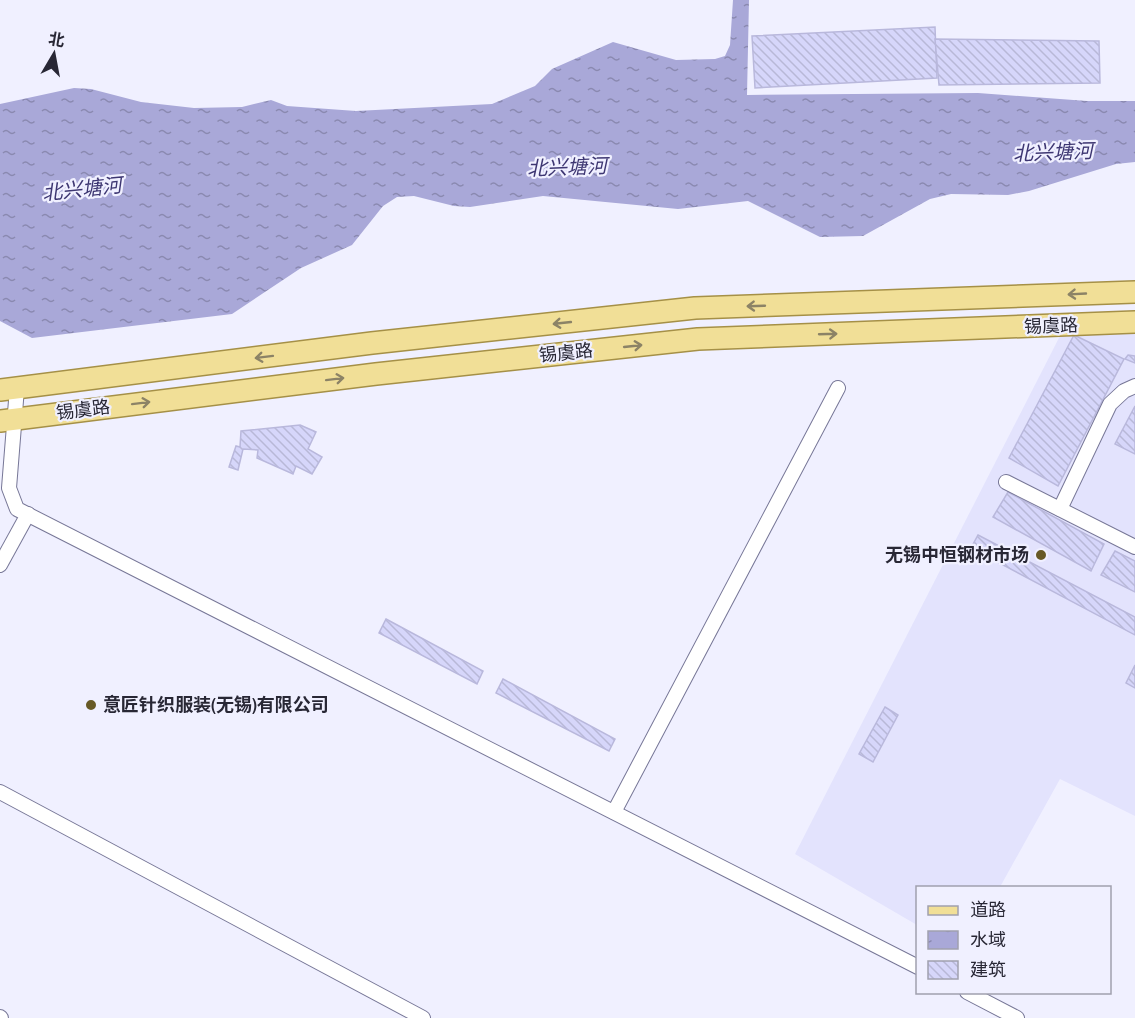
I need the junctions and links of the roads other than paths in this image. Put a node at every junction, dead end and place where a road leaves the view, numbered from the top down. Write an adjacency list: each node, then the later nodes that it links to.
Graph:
1 (1135, 291): 5 (main road, 锡虞路, one-way to 5)
2 (1135, 322): 6 (main road, 锡虞路, one-way to 2)
3 (1135, 386): 8 (street)
4 (838, 388): 13 (street)
5 (9, 389): 6 (street)
6 (7, 420): 9 (street)
7 (1006, 482): 8 (street)
8 (1060, 509): 10 (street)
9 (28, 514): 11 (street); 13 (street)
10 (1135, 547)
11 (0, 565)
12 (0, 792): 16 (street)
13 (614, 812): 14 (street)
14 (916, 966)
15 (969, 994): 17 (street)
16 (423, 1018)
17 (1017, 1018)

